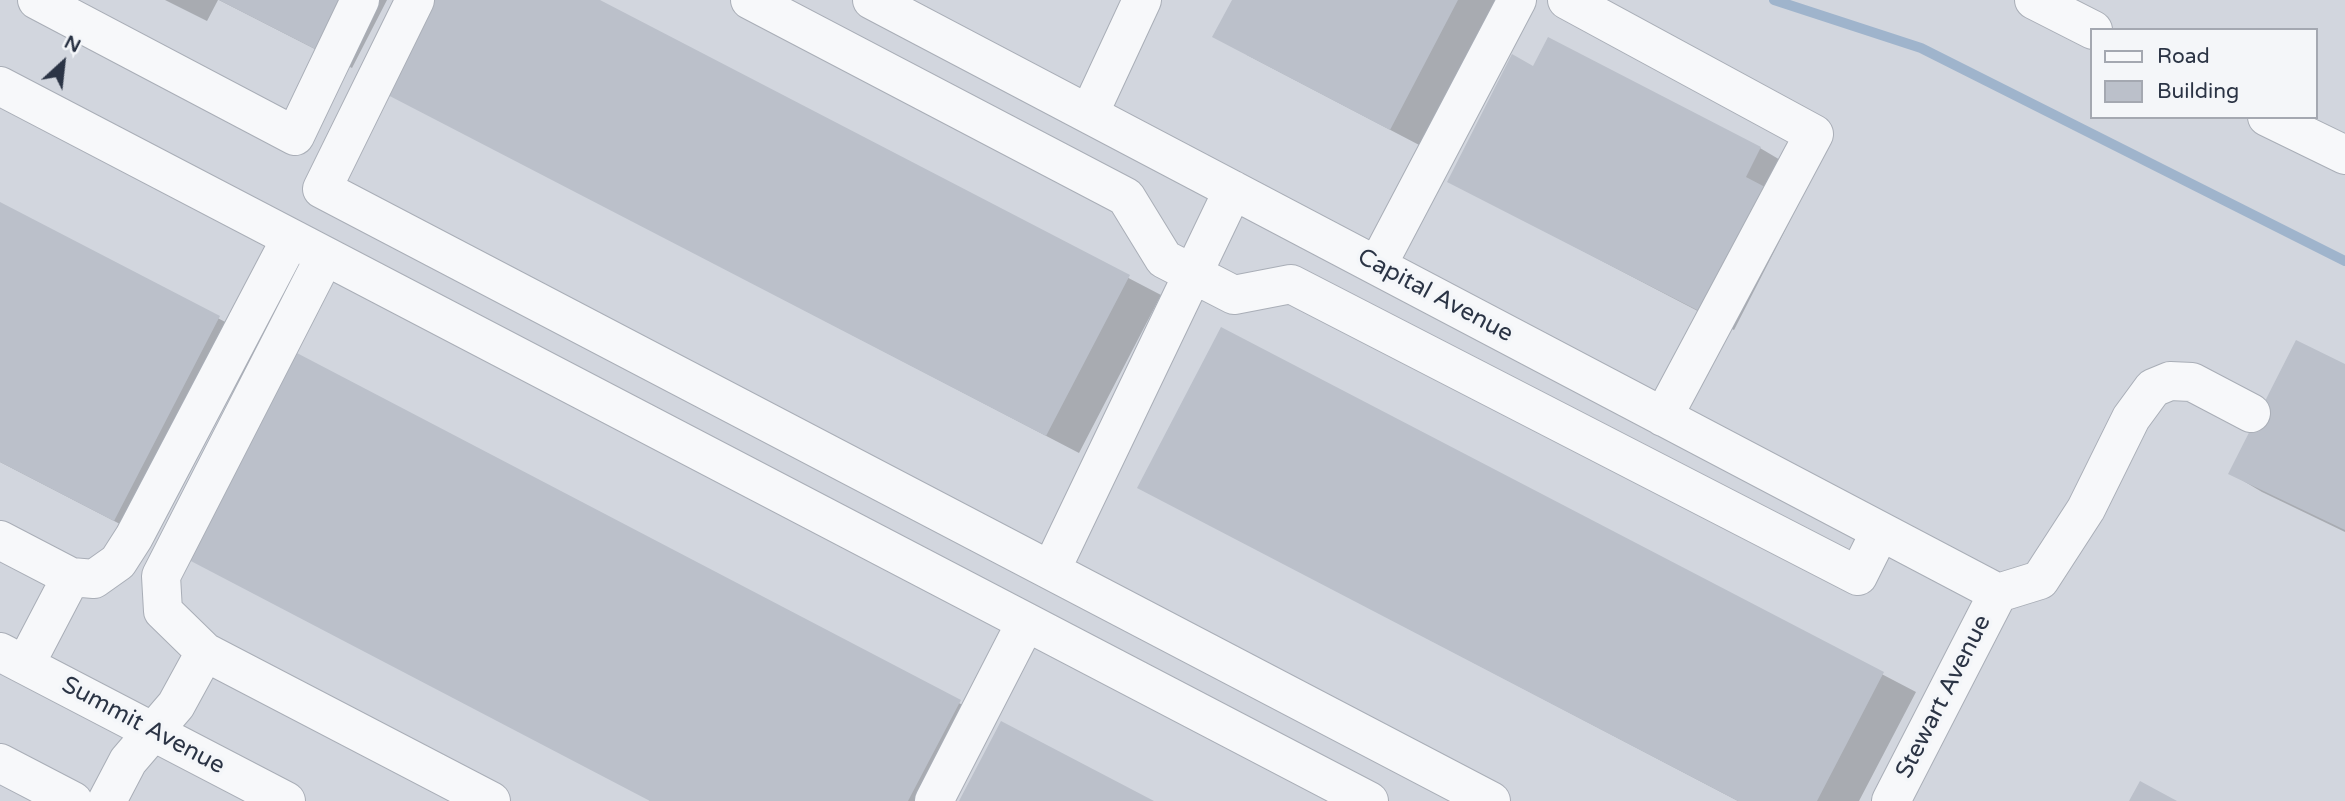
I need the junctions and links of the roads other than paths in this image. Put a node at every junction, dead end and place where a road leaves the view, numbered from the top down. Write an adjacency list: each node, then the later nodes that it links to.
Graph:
1 (37, 0): 2 (street)
2 (360, 0)
3 (415, 0): 24 (street)
4 (750, 0): 19 (street)
5 (872, 0): 12 (street, Capital Avenue)
6 (1142, 0): 12 (street)
7 (1517, 0): 18 (street)
8 (1567, 0): 21 (street)
9 (2034, 0): 10 (street)
10 (2090, 28)
11 (0, 86): 16 (street)
12 (1089, 114): 15 (street, Capital Avenue)
13 (2271, 119): 14 (street)
14 (2345, 155)
15 (1233, 190): 18 (street, Capital Avenue); 19 (street)
16 (291, 238): 17 (street); 25 (street)
17 (325, 256): 27 (street); 28 (street)
18 (1377, 266): 21 (street, Capital Avenue)
19 (1192, 274): 22 (street); 24 (street)
20 (2251, 413): 26 (street)
21 (1663, 417): 22 (street, Capital Avenue)
22 (1880, 532): 26 (street, Capital Avenue)
23 (0, 540): 25 (street)
24 (1051, 570): 38 (street)
25 (71, 577): 29 (street)
26 (1997, 593): 39 (street, Stewart Avenue)
27 (1026, 622): 36 (street); 37 (street)
28 (205, 652): 30 (street); 35 (street)
29 (13, 658): 30 (street, Summit Avenue)
30 (152, 731): 33 (street); 34 (street, Summit Avenue)
31 (0, 763): 32 (street)
32 (73, 801)
33 (107, 801)
34 (286, 801)
35 (491, 801)
36 (934, 801)
37 (1369, 801)
38 (1492, 801)
39 (1891, 801)

